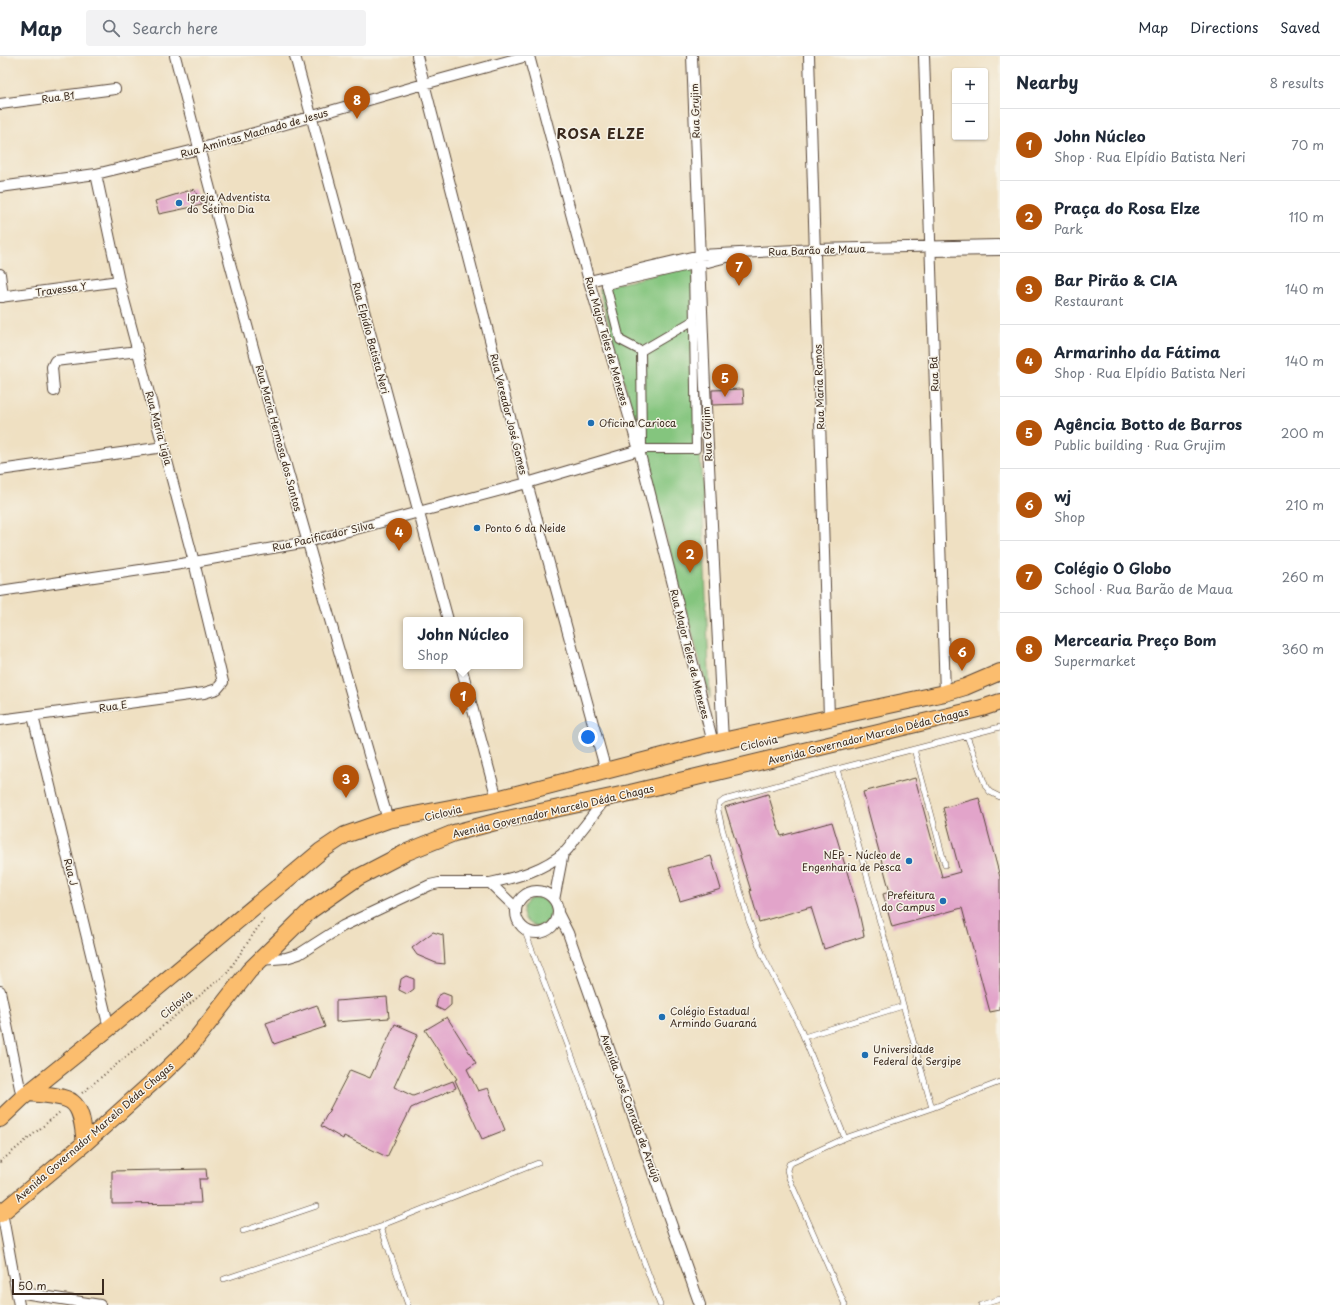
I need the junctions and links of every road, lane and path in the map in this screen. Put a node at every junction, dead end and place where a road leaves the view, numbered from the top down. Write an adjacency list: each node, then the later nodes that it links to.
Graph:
1 (175, 56): 12 (street, Rua Maria Hermosa dos Santos)
2 (295, 56): 11 (street, Rua Elpídio Batista Neri)
3 (417, 56): 8 (street, Rua Vereador José Gomes)
4 (528, 56): 8 (street, Rua Amintas Machado de Jesus); 25 (street, Rua Major Teles de Menezes)
5 (692, 56): 21 (street, Rua Grujim)
6 (808, 56): 17 (street, Rua Maria Ramos)
7 (924, 56): 16 (street, Rua Bd)
8 (424, 84): 11 (street, Rua Amintas Machado de Jesus); 34 (street, Rua Vereador José Gomes)
9 (115, 89): 10 (street, Rua B1)
10 (0, 104)
11 (312, 116): 12 (street, Rua Amintas Machado de Jesus); 35 (street, Rua Elpídio Batista Neri)
12 (199, 149): 13 (street, Rua Amintas Machado de Jesus); 36 (street, Rua Maria Hermosa dos Santos)
13 (96, 174): 14 (street, Rua Amintas Machado de Jesus); 24 (street, Rua Maria Ligia)
14 (0, 187)
15 (1000, 245): 16 (street, Rua Barão de Maua)
16 (930, 249): 17 (street, Rua Barão de Maua); 18 (street); 43 (street, Rua Bd)
17 (815, 251): 19 (street); 21 (street, Rua Barão de Maua); 46 (street, Rua Maria Ramos)
18 (1000, 251)
19 (920, 252)
20 (804, 253): 22 (street)
21 (700, 255): 25 (street, Rua Barão de Maua); 50 (street, Rua Grujim)
22 (708, 263)
23 (0, 274): 26 (street, Travessa Y)
24 (119, 281): 26 (street, Travessa Y); 28 (street, Rua Maria Ligia)
25 (589, 281): 32 (street, Rua Major Teles de Menezes)
26 (2, 297)
27 (694, 320): 29 (street); 29 (street); 29 (street)
28 (138, 351): 30 (street); 31 (street, Rua Maria Ligia)
29 (641, 352)
30 (54, 391)
31 (164, 447): 33 (street); 37 (street, Rua Maria Ligia)
32 (639, 450): 34 (street, Rua Pacificador Silva); 50 (street, Rua Major Teles de Menezes)
33 (0, 470)
34 (527, 483): 35 (street, Rua Pacificador Silva); 53 (street, Rua Vereador José Gomes)
35 (418, 513): 36 (street, Rua Pacificador Silva); 39 (street, Rua Elpídio Batista Neri)
36 (308, 542): 37 (street, Rua Pacificador Silva); 57 (street, Rua Maria Hermosa dos Santos)
37 (194, 562): 38 (street, Rua Pacificador Silva); 42 (street, Rua Maria Ligia)
38 (0, 591)
39 (447, 617)
40 (462, 669): 55 (street)
41 (1000, 672): 43 (main road)
42 (223, 682): 45 (street, Rua E)
43 (945, 693): 46 (main road)
44 (1000, 702): 56 (main road, Avenida Governador Marcelo Déda Chagas)
45 (33, 716): 47 (street, Rua E); 69 (street, Rua J)
46 (829, 718): 50 (main road)
47 (0, 720)
48 (1000, 726): 49 (lane)
49 (966, 736): 51 (lane); 54 (lane)
50 (718, 742): 53 (main road)
51 (914, 750): 52 (lane); 59 (lane)
52 (837, 769): 68 (lane); 70 (lane)
53 (606, 771): 55 (main road)
54 (1000, 797)
55 (497, 799): 57 (main road)
56 (605, 799): 58 (street); 66 (main road, Avenida Governador Marcelo Déda Chagas)
57 (388, 820): 69 (main road)
58 (563, 853): 60 (street); 61 (street)
59 (945, 865)
60 (490, 883): 62 (street); 66 (street)
61 (554, 900): 62 (street); 63 (street)
62 (516, 908): 65 (street)
63 (558, 913): 65 (street); 91 (street, Avenida José Conrado de Araújo)
64 (266, 916): 73 (path, Ciclovia)
65 (524, 929): 90 (lane)
66 (260, 960): 77 (main road, Avenida Governador Marcelo Déda Chagas)
67 (0, 991): 72 (street)
68 (903, 1006): 70 (lane); 74 (lane)
69 (109, 1028): 72 (main road)
70 (804, 1037): 76 (lane)
71 (1000, 1082): 74 (lane)
72 (26, 1096): 73 (main road); 75 (main road)
73 (72, 1102): 77 (main road); 78 (path, Ciclovia)
74 (932, 1108): 76 (lane)
75 (0, 1119)
76 (845, 1138): 92 (lane)
77 (85, 1143): 81 (main road, Avenida Governador Marcelo Déda Chagas)
78 (0, 1162)
79 (538, 1163): 82 (lane)
80 (317, 1206): 83 (lane)
81 (1, 1213): 85 (street)
82 (383, 1226): 84 (lane); 89 (lane)
83 (243, 1231)
84 (224, 1279)
85 (17, 1292): 87 (street); 88 (street)
86 (1000, 1299): 93 (lane)
87 (19, 1305)
88 (100, 1305)
89 (408, 1305)
90 (660, 1305)
91 (700, 1305)
92 (845, 1305)
93 (981, 1305)

